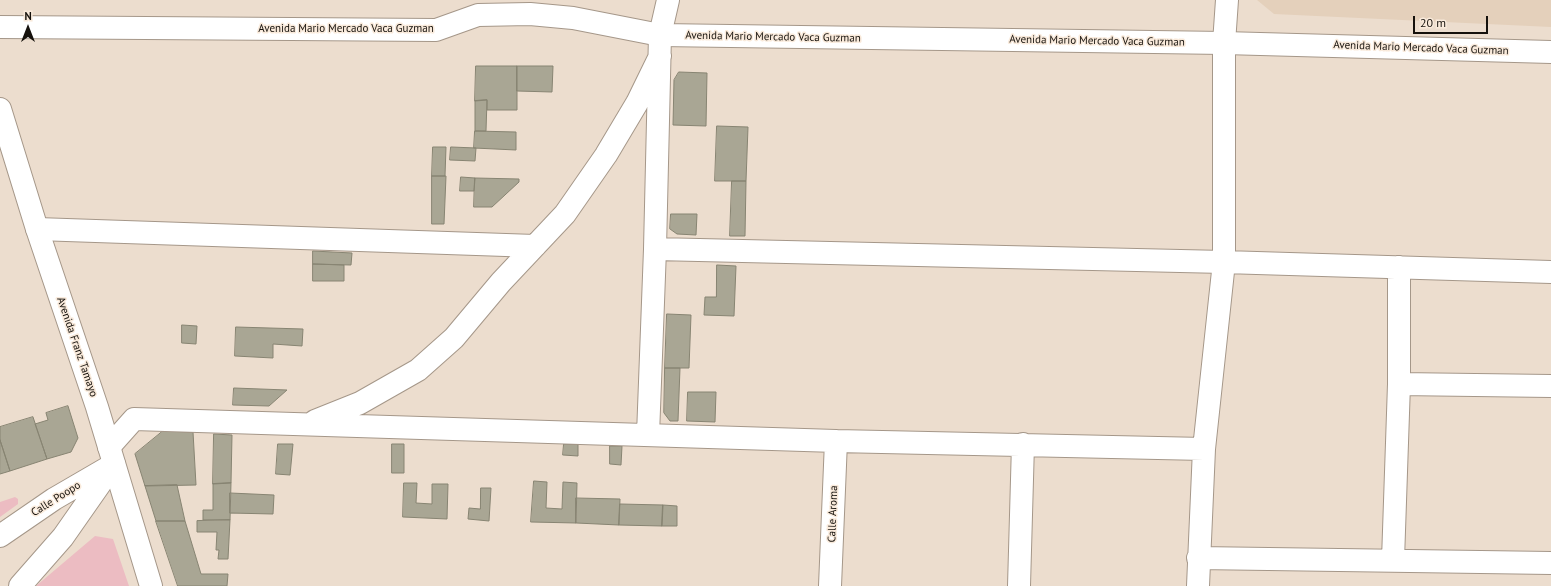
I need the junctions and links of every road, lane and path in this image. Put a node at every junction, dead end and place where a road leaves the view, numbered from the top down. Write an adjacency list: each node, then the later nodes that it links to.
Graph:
1 (668, 0): 6 (street)
2 (1227, 0): 5 (street)
3 (478, 8): 4 (street, Avenida Mario Mercado Vaca Guzman); 6 (street, Avenida Mario Mercado Vaca Guzman)
4 (0, 27)
5 (1224, 43): 6 (street, Avenida Mario Mercado Vaca Guzman); 7 (street, Avenida Mario Mercado Vaca Guzman); 12 (street)
6 (660, 46): 10 (street); 11 (street)
7 (1551, 52)
8 (0, 109): 9 (street, Avenida Franz Tamayo)
9 (37, 229): 10 (street); 22 (street, Avenida Franz Tamayo)
10 (535, 246): 17 (street)
11 (656, 249): 12 (street); 18 (street)
12 (1224, 262): 13 (street); 21 (street)
13 (1399, 267): 14 (street); 15 (street)
14 (1551, 272)
15 (1399, 384): 16 (street); 25 (street)
16 (1551, 386)
17 (308, 424): 18 (street); 22 (street)
18 (648, 434): 19 (street)
19 (836, 441): 20 (street); 29 (street, Calle Aroma)
20 (1023, 444): 21 (street); 30 (street)
21 (1204, 449): 24 (street)
22 (111, 455): 23 (street, Calle Poopo); 27 (street); 28 (street, Avenida Franz Tamayo)
23 (0, 536)
24 (1198, 558): 25 (street); 31 (street)
25 (1393, 560): 26 (street)
26 (1551, 563)
27 (20, 586)
28 (151, 586)
29 (830, 586)
30 (1019, 586)
31 (1198, 586)

